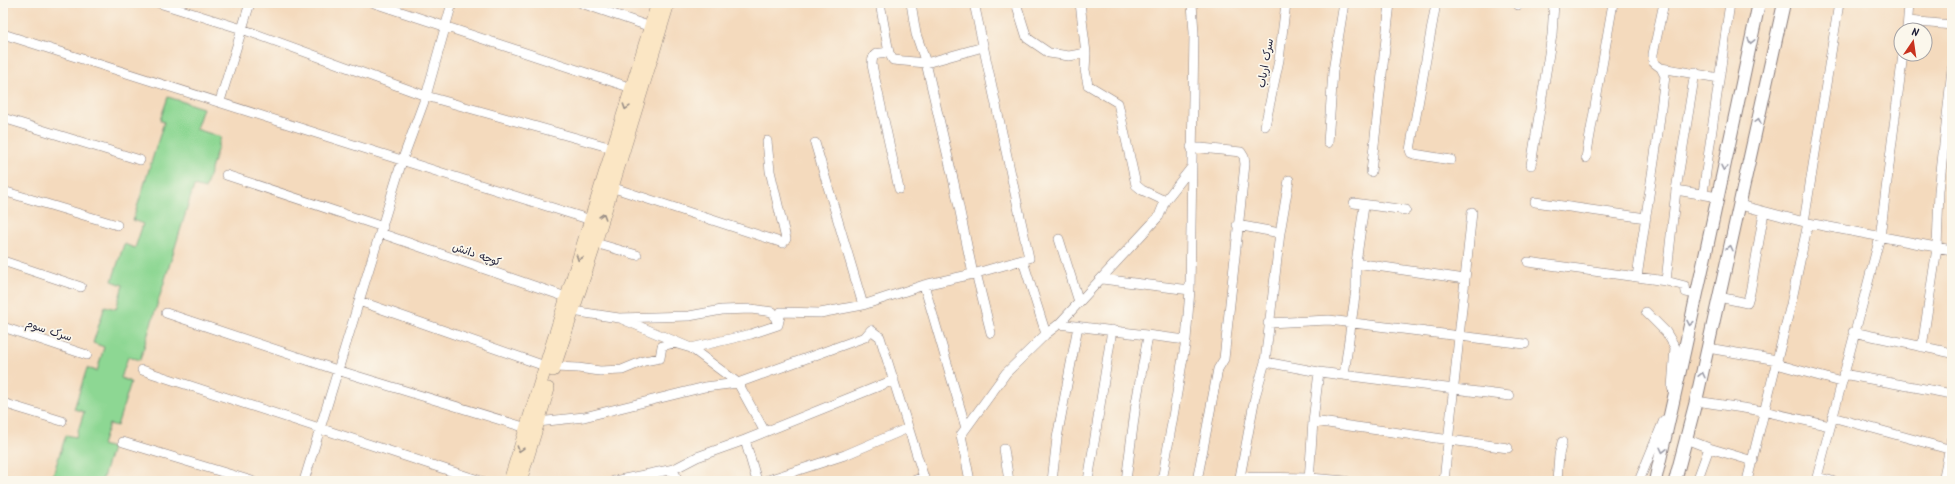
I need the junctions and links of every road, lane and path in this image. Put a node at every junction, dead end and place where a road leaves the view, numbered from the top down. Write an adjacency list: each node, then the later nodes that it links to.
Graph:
1 (159, 3): 31 (street)
2 (250, 3): 31 (street)
3 (374, 3): 29 (street)
4 (452, 3): 29 (street)
5 (581, 3): 30 (street)
6 (658, 3): 30 (main road)
7 (668, 3): 61 (main road)
8 (880, 3): 34 (street)
9 (910, 3): 37 (street)
10 (974, 3): 33 (street)
11 (1016, 3): 35 (street)
12 (1080, 3): 35 (street)
13 (1192, 3): 50 (street)
14 (1286, 3): 46 (street, سرک ارباب)
15 (1344, 3): 49 (street)
16 (1390, 3): 58 (street)
17 (1436, 3): 54 (street)
18 (1554, 3): 56 (street)
19 (1613, 3): 52 (street)
20 (1664, 3): 38 (street)
21 (1730, 3): 41 (street)
22 (1759, 3): 66 (street, one-way to 66)
23 (1784, 3): 70 (street, one-way to 23)
24 (1840, 3): 77 (street)
25 (1909, 3): 26 (street)
26 (1907, 22)
27 (1933, 25): 28 (street)
28 (1952, 25)
29 (444, 26): 42 (street); 43 (street)
30 (651, 27): 42 (main road)
31 (242, 29): 43 (street); 44 (street)
32 (3, 34): 44 (street)
33 (984, 46): 37 (street); 89 (street)
34 (889, 53): 37 (street); 62 (street)
35 (1086, 53): 67 (street)
36 (1902, 62): 82 (street)
37 (926, 63): 92 (street)
38 (1661, 68): 40 (street); 75 (street)
39 (1952, 69): 85 (street)
40 (1695, 72): 41 (street); 63 (street)
41 (1719, 78): 65 (street)
42 (632, 88): 51 (main road, one-way to 51)
43 (426, 96): 51 (street); 55 (street)
44 (220, 101): 55 (street)
45 (3, 118): 53 (street)
46 (1265, 126)
47 (767, 141): 61 (street)
48 (815, 143): 105 (street)
49 (1328, 143)
50 (1191, 147): 57 (street); 79 (street)
51 (612, 148): 76 (main road)
52 (1586, 158)
53 (140, 160)
54 (1451, 160)
55 (402, 162): 76 (street); 80 (street)
56 (1531, 165)
57 (1191, 168): 67 (street); 99 (street)
58 (1371, 172)
59 (226, 175): 80 (street, کوچه دانش)
60 (1289, 180): 81 (street)
61 (612, 187): 84 (main road, one-way to 61)
62 (899, 189)
63 (1676, 190): 65 (street); 96 (street)
64 (3, 192): 78 (street)
65 (1704, 194): 66 (street)
66 (1718, 197): 100 (street)
67 (1165, 201): 94 (street)
68 (1535, 202): 75 (street)
69 (1354, 203): 71 (street)
70 (1740, 205): 74 (street); 102 (street, one-way to 70)
71 (1364, 206): 72 (street); 91 (street)
72 (1406, 210)
73 (1472, 212): 95 (street)
74 (1764, 212): 77 (street); 102 (street)
75 (1646, 218): 93 (street)
76 (591, 220): 101 (main road, one-way to 101)
77 (1806, 222): 82 (street); 129 (street)
78 (118, 225)
79 (1237, 225): 81 (street); 184 (street)
80 (382, 230): 101 (street, کوچه دانش); 103 (street)
81 (1280, 233): 111 (street)
82 (1880, 237): 85 (street); 117 (street)
83 (1059, 239): 104 (street)
84 (595, 243): 87 (street); 106 (main road)
85 (1937, 248): 86 (street); 124 (street)
86 (1952, 250)
87 (637, 255)
88 (3, 261): 98 (street)
89 (1023, 261): 92 (street); 119 (street)
90 (1528, 262): 93 (street)
91 (1356, 263): 95 (street); 110 (street)
92 (974, 274): 97 (street); 118 (street)
93 (1637, 277): 96 (street)
94 (1102, 279): 99 (street); 104 (street)
95 (1465, 279): 121 (street)
96 (1666, 281): 100 (street)
97 (924, 285): 105 (street); 151 (street)
98 (81, 286)
99 (1190, 290): 122 (street)
100 (1696, 294): 189 (street, one-way to 189)
101 (566, 296): 131 (main road)
102 (1719, 297): 126 (street)
103 (359, 301): 131 (street); 133 (street)
104 (1079, 302): 112 (street)
105 (863, 305): 113 (street)
106 (572, 311): 109 (street); 131 (main road)
107 (1646, 312): 188 (street)
108 (166, 313): 133 (street)
109 (619, 318): 113 (street); 125 (street)
110 (1351, 322): 111 (street); 121 (street); 135 (street)
111 (1268, 323): 130 (street)
112 (1058, 324): 114 (street); 119 (street)
113 (778, 325): 125 (street)
114 (1078, 326): 116 (street); 180 (street)
115 (3, 327): 128 (street, سرک سوم)
116 (1112, 330): 120 (street); 181 (street)
117 (1853, 332): 124 (street); 136 (street)
118 (991, 333)
119 (1046, 334): 151 (street)
120 (1148, 336): 122 (street); 182 (street)
121 (1458, 336): 123 (street); 139 (street)
122 (1186, 340): 183 (street)
123 (1525, 344)
124 (1922, 347): 127 (street)
125 (691, 348): 131 (street); 138 (street)
126 (1708, 348): 129 (street); 142 (street, one-way to 126)
127 (1952, 352)
128 (87, 355)
129 (1777, 360): 136 (street); 144 (street)
130 (1265, 362): 134 (street); 166 (street)
131 (549, 367): 148 (main road)
132 (142, 370): 149 (street)
133 (337, 370): 148 (street); 149 (street)
134 (1319, 372): 135 (street); 146 (street)
135 (1344, 375): 139 (street)
136 (1842, 378): 140 (street); 147 (street)
137 (894, 380): 138 (street); 150 (street); 152 (street)
138 (738, 384): 148 (street); 152 (street)
139 (1454, 389): 141 (street); 156 (street)
140 (1952, 394)
141 (1510, 396)
142 (1696, 401): 144 (street); 154 (street)
143 (3, 403): 145 (street)
144 (1764, 411): 147 (street); 163 (street)
145 (62, 421)
146 (1313, 421): 156 (street); 166 (street)
147 (1831, 422): 162 (street); 167 (street)
148 (532, 425): 171 (main road, one-way to 171); 172 (main road)
149 (320, 427): 169 (street); 170 (street)
150 (908, 428): 165 (street); 176 (street)
151 (966, 428): 178 (street)
152 (765, 432): 155 (street)
153 (1952, 437): 162 (street)
154 (1686, 439): 161 (street); 190 (street)
155 (745, 440): 164 (street); 175 (street)
156 (1448, 441): 160 (street); 186 (street)
157 (123, 442): 168 (street)
158 (1562, 442): 187 (street)
159 (1004, 448): 179 (street)
160 (1508, 448)
161 (1709, 448): 163 (street); 191 (street)
162 (1951, 450): 194 (street)
163 (1753, 461): 192 (street)
164 (674, 469): 173 (street); 174 (street)
165 (924, 479): 177 (street)
166 (1310, 479): 185 (street)
167 (1816, 479): 193 (street)
168 (252, 481)
169 (304, 481)
170 (481, 481)
171 (510, 481)
172 (520, 481)
173 (614, 481)
174 (677, 481)
175 (757, 481)
176 (765, 481)
177 (913, 481)
178 (970, 481)
179 (1009, 481)
180 (1052, 481)
181 (1088, 481)
182 (1126, 481)
183 (1162, 481)
184 (1197, 481)
185 (1346, 481)
186 (1444, 481)
187 (1557, 481)
188 (1639, 481)
189 (1656, 481)
190 (1675, 481)
191 (1697, 481)
192 (1747, 481)
193 (1832, 481)
194 (1943, 481)

